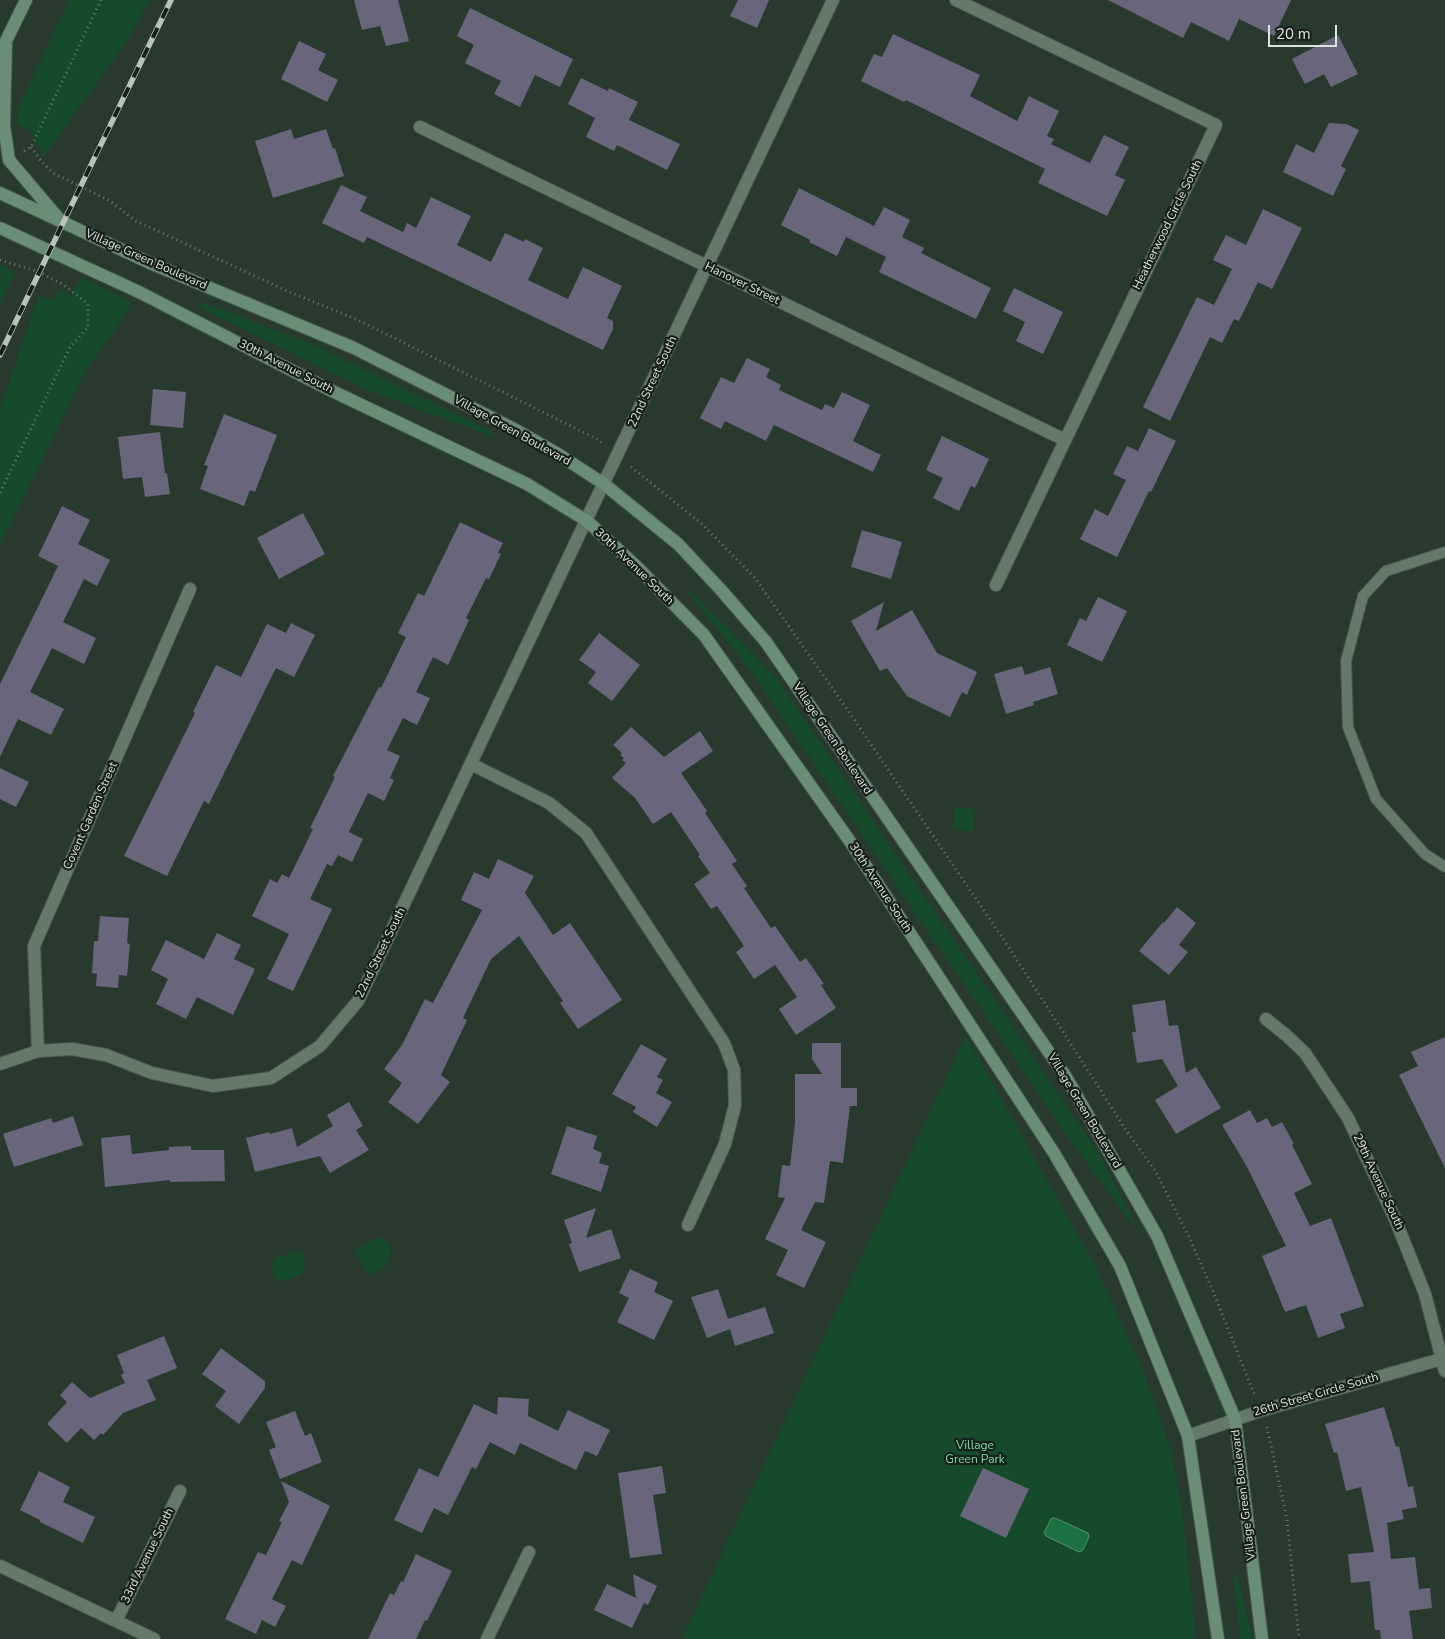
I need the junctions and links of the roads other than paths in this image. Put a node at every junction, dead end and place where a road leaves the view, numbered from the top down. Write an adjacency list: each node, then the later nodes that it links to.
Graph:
1 (26, 0): 4 (street)
2 (833, 0): 10 (street, 22nd Street South)
3 (956, 0): 11 (street, Heatherwood Circle South)
4 (3, 45): 5 (street); 8 (street)
5 (0, 54)
6 (420, 127): 10 (street, Hanover Street)
7 (0, 193): 8 (street, Village Green Boulevard)
8 (63, 222): 12 (street, Village Green Boulevard)
9 (0, 228): 13 (street, 30th Avenue South)
10 (707, 267): 11 (street, Hanover Street); 12 (street, 22nd Street South)
11 (1065, 440): 15 (street, Heatherwood Circle South)
12 (604, 484): 13 (street, 22nd Street South); 24 (street, Village Green Boulevard)
13 (587, 521): 17 (street, 22nd Street South); 25 (street, 30th Avenue South)
14 (1445, 552): 18 (lane)
15 (996, 585)
16 (190, 589): 20 (street, Covent Garden Street)
17 (471, 764): 20 (street, 22nd Street South); 22 (street)
18 (1445, 867)
19 (1266, 1020): 23 (street, 29th Avenue South)
20 (38, 1051): 21 (street, 22nd Street South)
21 (0, 1064)
22 (688, 1225)
23 (1444, 1362): 24 (street, 26th Street Circle South)
24 (1235, 1419): 25 (street, 26th Street Circle South); 33 (street, Village Green Boulevard)
25 (1188, 1436): 32 (street)
26 (180, 1491): 29 (street, 33rd Avenue South)
27 (529, 1552): 31 (street)
28 (0, 1566): 29 (street)
29 (116, 1621): 30 (street)
30 (154, 1639)
31 (487, 1639)
32 (1218, 1639)
33 (1262, 1639)

